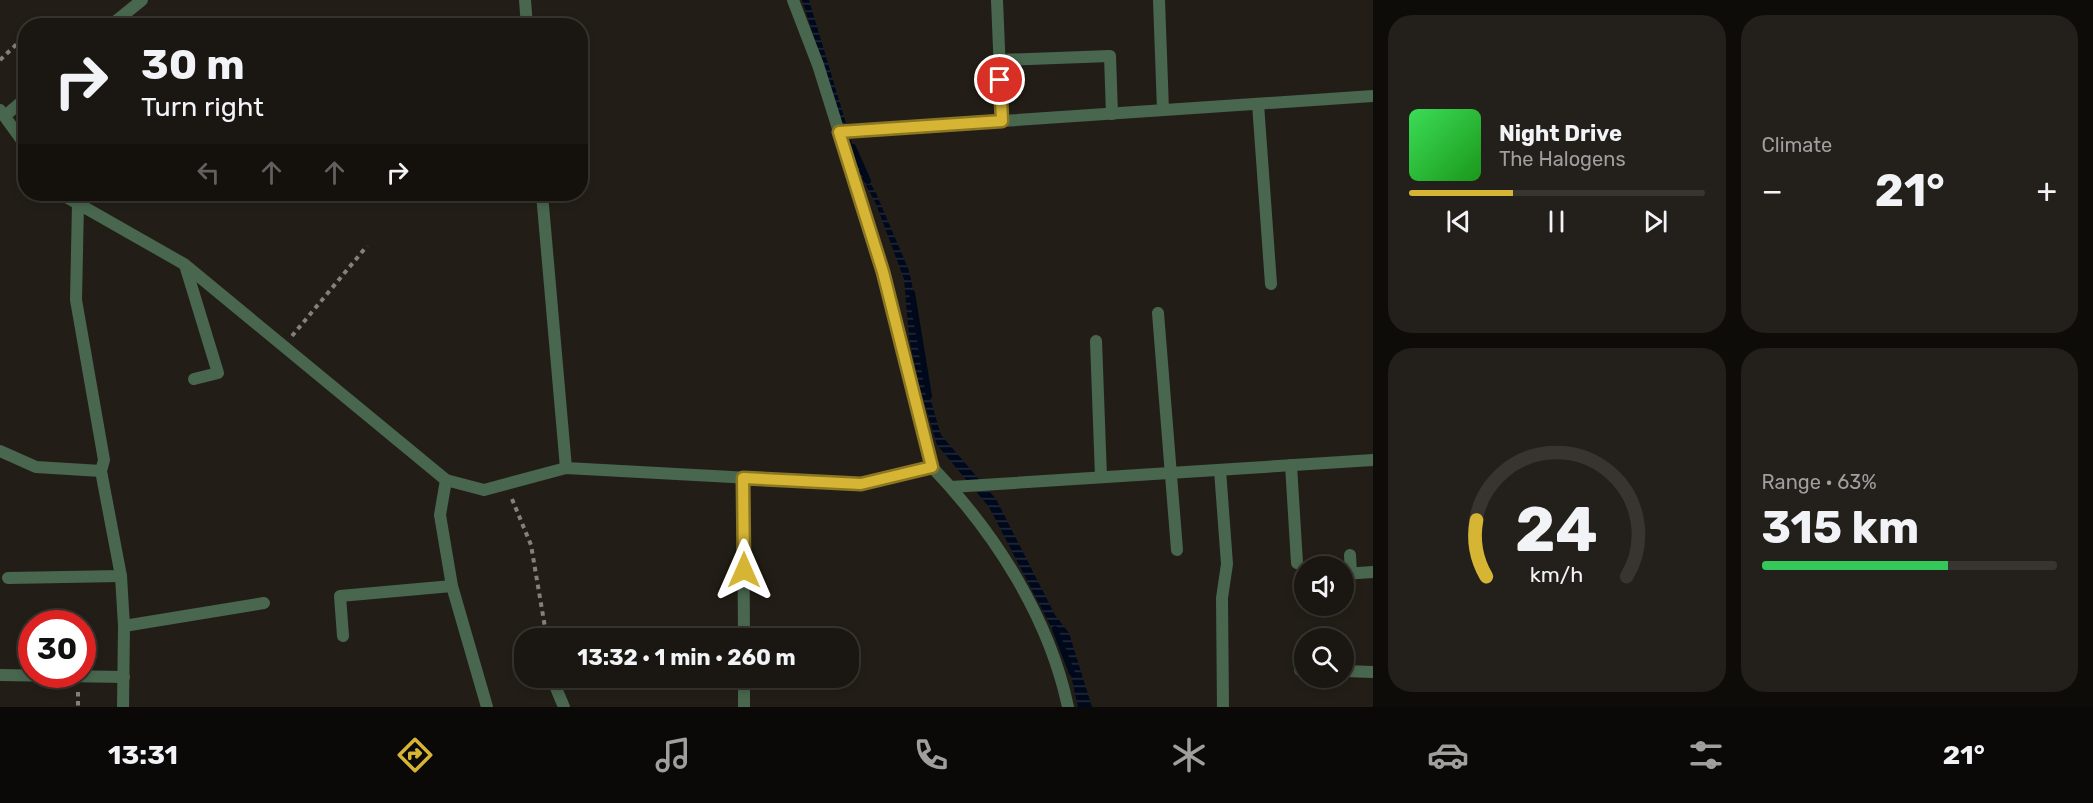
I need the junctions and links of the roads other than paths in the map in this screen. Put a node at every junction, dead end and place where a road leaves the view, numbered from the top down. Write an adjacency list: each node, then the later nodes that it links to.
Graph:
1 (142, 0): 6 (street)
2 (525, 0): 7 (street)
3 (793, 0): 16 (street)
4 (997, 0): 8 (street)
5 (1159, 0): 12 (street)
6 (120, 18)
7 (526, 18)
8 (999, 60): 14 (street); 15 (street)
9 (1373, 96): 11 (street)
10 (18, 103): 13 (street)
11 (1258, 104): 12 (street); 22 (street)
12 (1163, 110): 14 (street)
13 (3, 112): 17 (street)
14 (1112, 114): 15 (street)
15 (1002, 121): 16 (street)
16 (839, 132): 29 (street)
17 (18, 134)
18 (74, 201): 20 (street)
19 (543, 201): 30 (street)
20 (78, 203): 21 (street); 32 (street)
21 (184, 264): 25 (street); 36 (street)
22 (1271, 284)
23 (1158, 313): 33 (street)
24 (1096, 341): 34 (street)
25 (194, 379)
26 (0, 451): 32 (street)
27 (1373, 460): 28 (street)
28 (1291, 465): 31 (street); 39 (street)
29 (932, 467): 35 (street); 37 (street)
30 (566, 468): 35 (street); 36 (street)
31 (1220, 470): 33 (street); 60 (street)
32 (100, 471): 42 (street)
33 (1170, 473): 34 (street); 38 (street)
34 (1101, 477): 37 (street)
35 (743, 478): 47 (street)
36 (446, 480): 44 (street)
37 (951, 487): 59 (street)
38 (1177, 550)
39 (1297, 556)
40 (1373, 572): 41 (street)
41 (1354, 574)
42 (121, 576): 43 (street); 46 (street)
43 (8, 578)
44 (452, 586): 48 (street); 56 (street)
45 (264, 603): 46 (street)
46 (124, 626): 52 (street)
47 (744, 628)
48 (343, 636)
49 (1354, 671): 50 (street)
50 (1373, 672)
51 (0, 675): 52 (street)
52 (124, 677): 55 (street)
53 (556, 688): 57 (street)
54 (744, 688): 58 (street)
55 (123, 707)
56 (487, 707)
57 (564, 707)
58 (744, 707)
59 (1068, 707)
60 (1223, 707)

